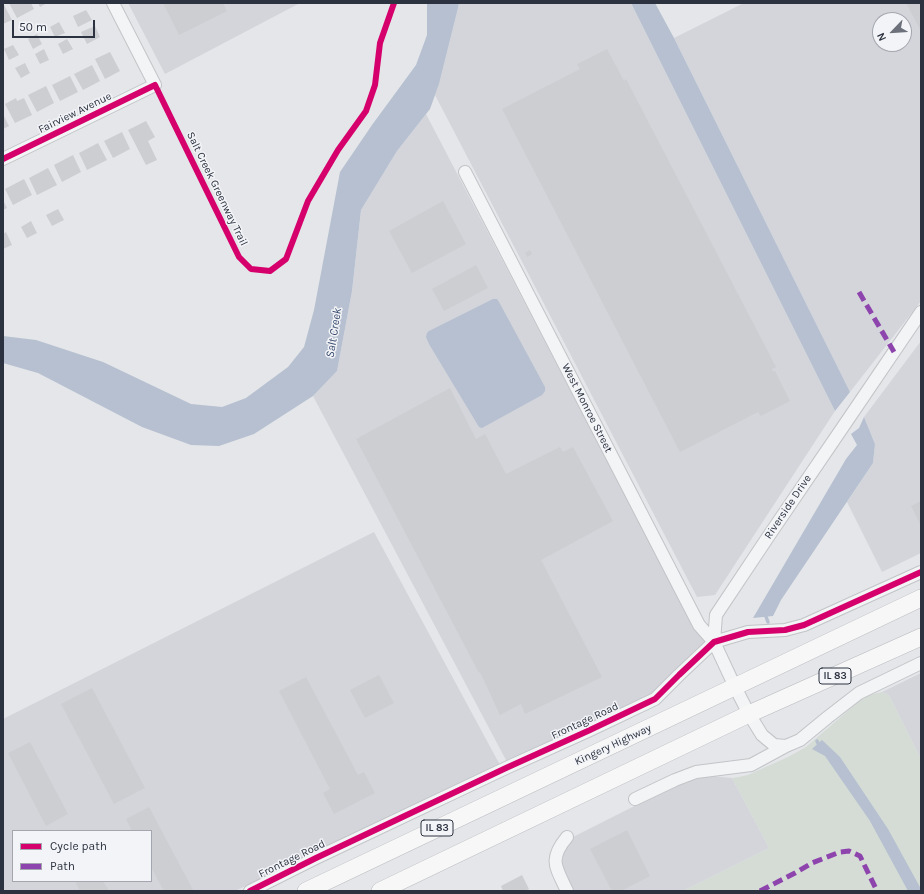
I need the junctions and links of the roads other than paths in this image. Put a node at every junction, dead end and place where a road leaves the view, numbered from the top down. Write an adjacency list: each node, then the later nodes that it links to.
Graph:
1 (113, 3): 2 (street, Fairview Avenue)
2 (3, 159)
3 (465, 172): 8 (street, West Monroe Street)
4 (921, 312): 8 (street, Riverside Drive)
5 (921, 572): 8 (street, Frontage Road)
6 (921, 598): 10 (highway, Kingery Highway / IL 83)
7 (921, 637): 11 (highway, IL 83)
8 (714, 642): 10 (street, Riverside Drive); 15 (street, Frontage Road)
9 (921, 663): 12 (street)
10 (735, 687): 11 (street, Riverside Drive); 16 (highway, Kingery Highway / IL 83)
11 (749, 714): 12 (street); 17 (highway, IL 83)
12 (786, 746): 13 (street)
13 (635, 799)
14 (567, 837): 18 (street)
15 (250, 891)
16 (306, 891)
17 (380, 891)
18 (567, 891)

